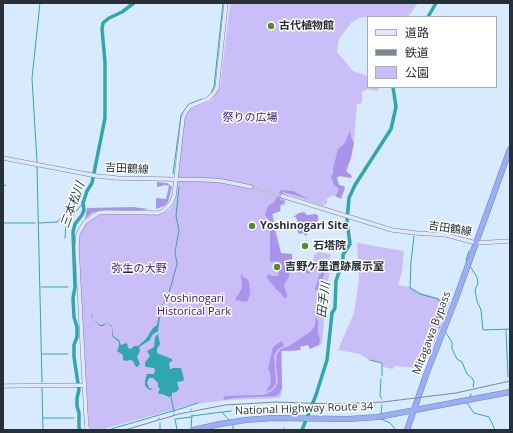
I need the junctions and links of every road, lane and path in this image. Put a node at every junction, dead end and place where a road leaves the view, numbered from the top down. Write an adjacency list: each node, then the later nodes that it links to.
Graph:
1 (226, 3): 4 (street)
2 (510, 149): 8 (highway, Mitagawa Bypass)
3 (3, 158): 4 (street, 吉田鶴線)
4 (176, 179): 5 (street, 吉田鶴線); 9 (street)
5 (251, 187)
6 (282, 196): 8 (street, 吉田鶴線)
7 (510, 241): 8 (street, 吉田鶴線)
8 (476, 243): 12 (highway, Mitagawa Bypass)
9 (83, 385): 10 (street); 13 (street)
10 (3, 386)
11 (510, 392): 12 (highway, National Highway Route 34)
12 (414, 410): 14 (highway, National Highway Route 34); 15 (highway, Mitagawa Bypass)
13 (89, 430)
14 (194, 430)
15 (407, 430)

